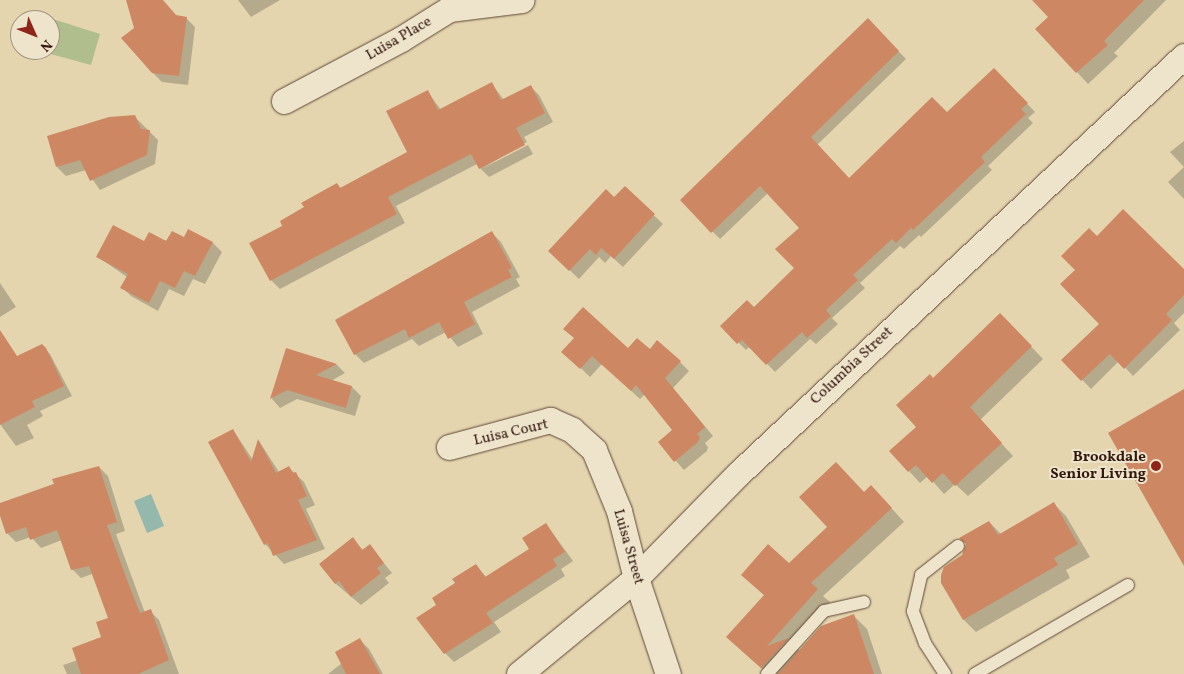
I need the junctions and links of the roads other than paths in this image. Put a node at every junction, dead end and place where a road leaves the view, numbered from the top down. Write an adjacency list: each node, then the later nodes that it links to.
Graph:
1 (521, 0): 3 (street, Luisa Place)
2 (1184, 56): 7 (street, Columbia Street)
3 (284, 101)
4 (572, 430): 5 (street, Luisa Court); 7 (street, Luisa Street)
5 (449, 447)
6 (958, 546): 13 (lane)
7 (636, 578): 10 (street, Columbia Street); 11 (street, Luisa Street)
8 (1128, 585): 14 (lane)
9 (864, 602): 12 (lane)
10 (519, 674)
11 (668, 674)
12 (767, 674)
13 (944, 674)
14 (975, 674)

